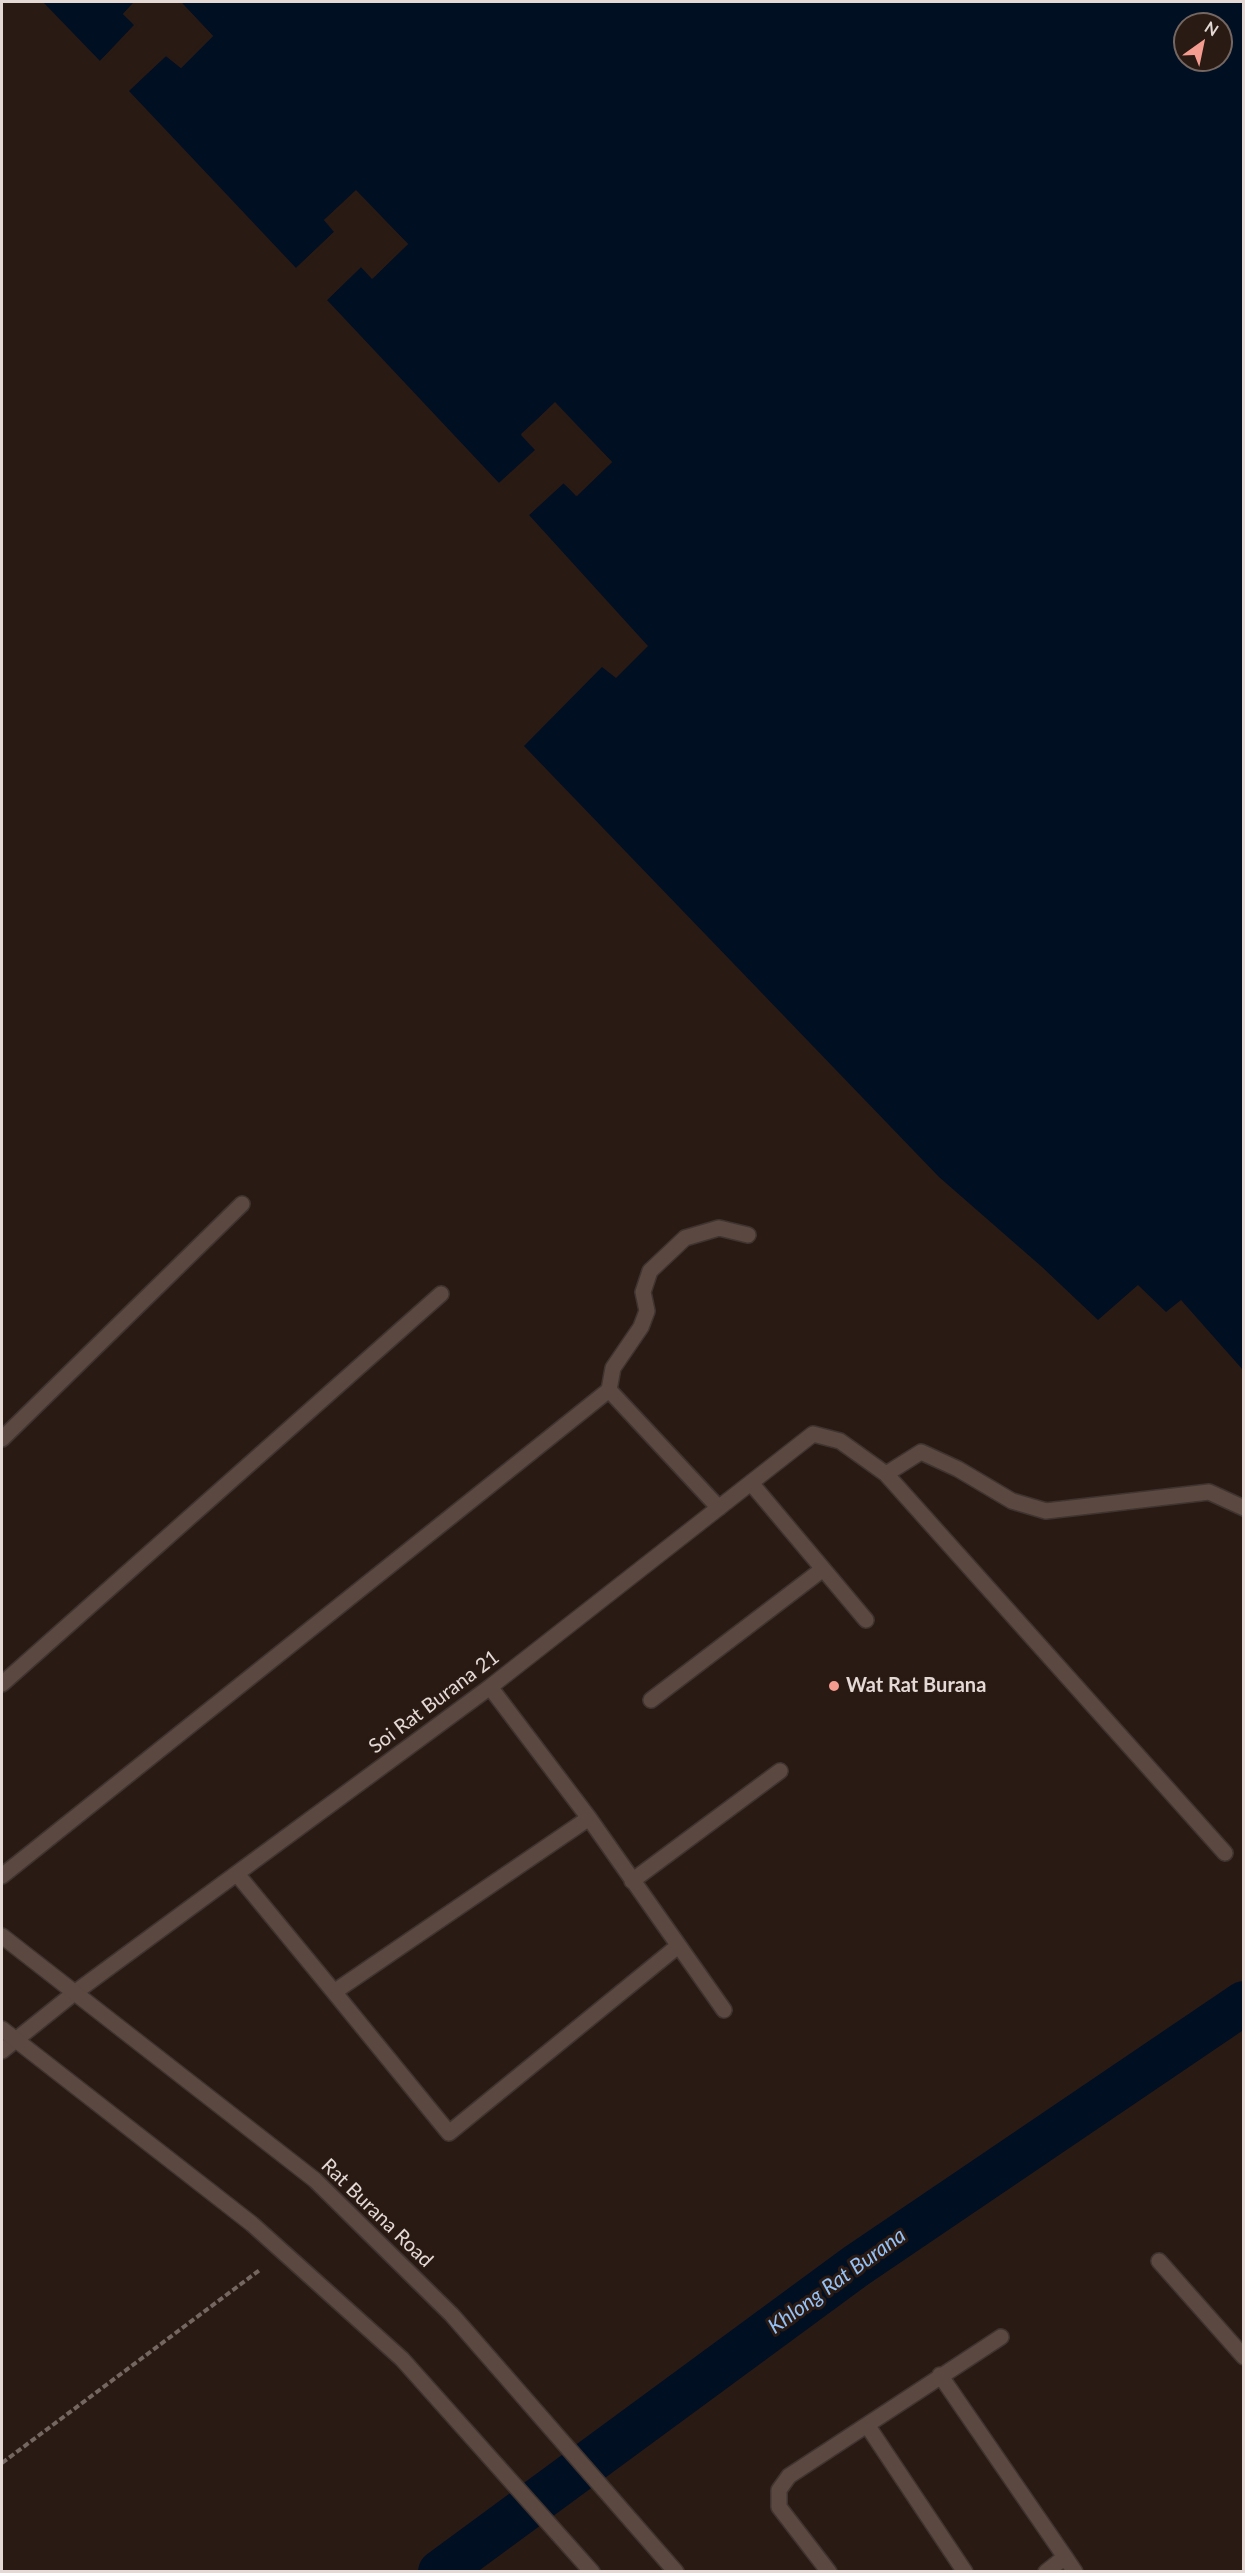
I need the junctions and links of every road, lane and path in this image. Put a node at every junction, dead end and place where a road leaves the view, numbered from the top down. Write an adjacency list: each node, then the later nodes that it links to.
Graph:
1 (242, 1204): 5 (main road)
2 (748, 1235): 4 (main road)
3 (441, 1294): 12 (main road)
4 (609, 1390): 8 (main road); 19 (main road)
5 (2, 1439)
6 (886, 1474): 7 (main road, Soi Rat Burana 21); 9 (main road); 17 (main road)
7 (751, 1483): 8 (main road, Soi Rat Burana 21); 10 (main road)
8 (719, 1508): 13 (main road, Soi Rat Burana 21)
9 (1244, 1508)
10 (823, 1569): 11 (main road); 14 (main road)
11 (866, 1620)
12 (2, 1684)
13 (490, 1687): 16 (main road); 18 (main road, Soi Rat Burana 21)
14 (651, 1700)
15 (780, 1771): 20 (main road)
16 (589, 1818): 20 (main road); 23 (main road)
17 (1225, 1853)
18 (237, 1874): 23 (main road); 24 (main road, Soi Rat Burana 21)
19 (2, 1876)
20 (632, 1881): 22 (main road)
21 (2, 1936): 24 (main road, Rat Burana Road)
22 (678, 1946): 23 (main road); 25 (main road)
23 (334, 1992)
24 (73, 1994): 27 (main road, Soi Rat Burana 21); 37 (main road, Rat Burana Road)
25 (724, 2010)
26 (2, 2030): 27 (main road)
27 (15, 2040): 28 (main road, Soi Rat Burana 21); 29 (main road)
28 (2, 2050)
29 (283, 2253): 35 (path); 38 (main road)
30 (1159, 2261): 32 (main road)
31 (1001, 2337): 33 (main road)
32 (1244, 2357)
33 (940, 2375): 34 (main road); 36 (main road)
34 (867, 2425): 39 (main road); 40 (main road)
35 (2, 2463)
36 (1065, 2557): 41 (main road); 42 (main road)
37 (675, 2570)
38 (592, 2571)
39 (829, 2571)
40 (965, 2571)
41 (1046, 2571)
42 (1075, 2571)

